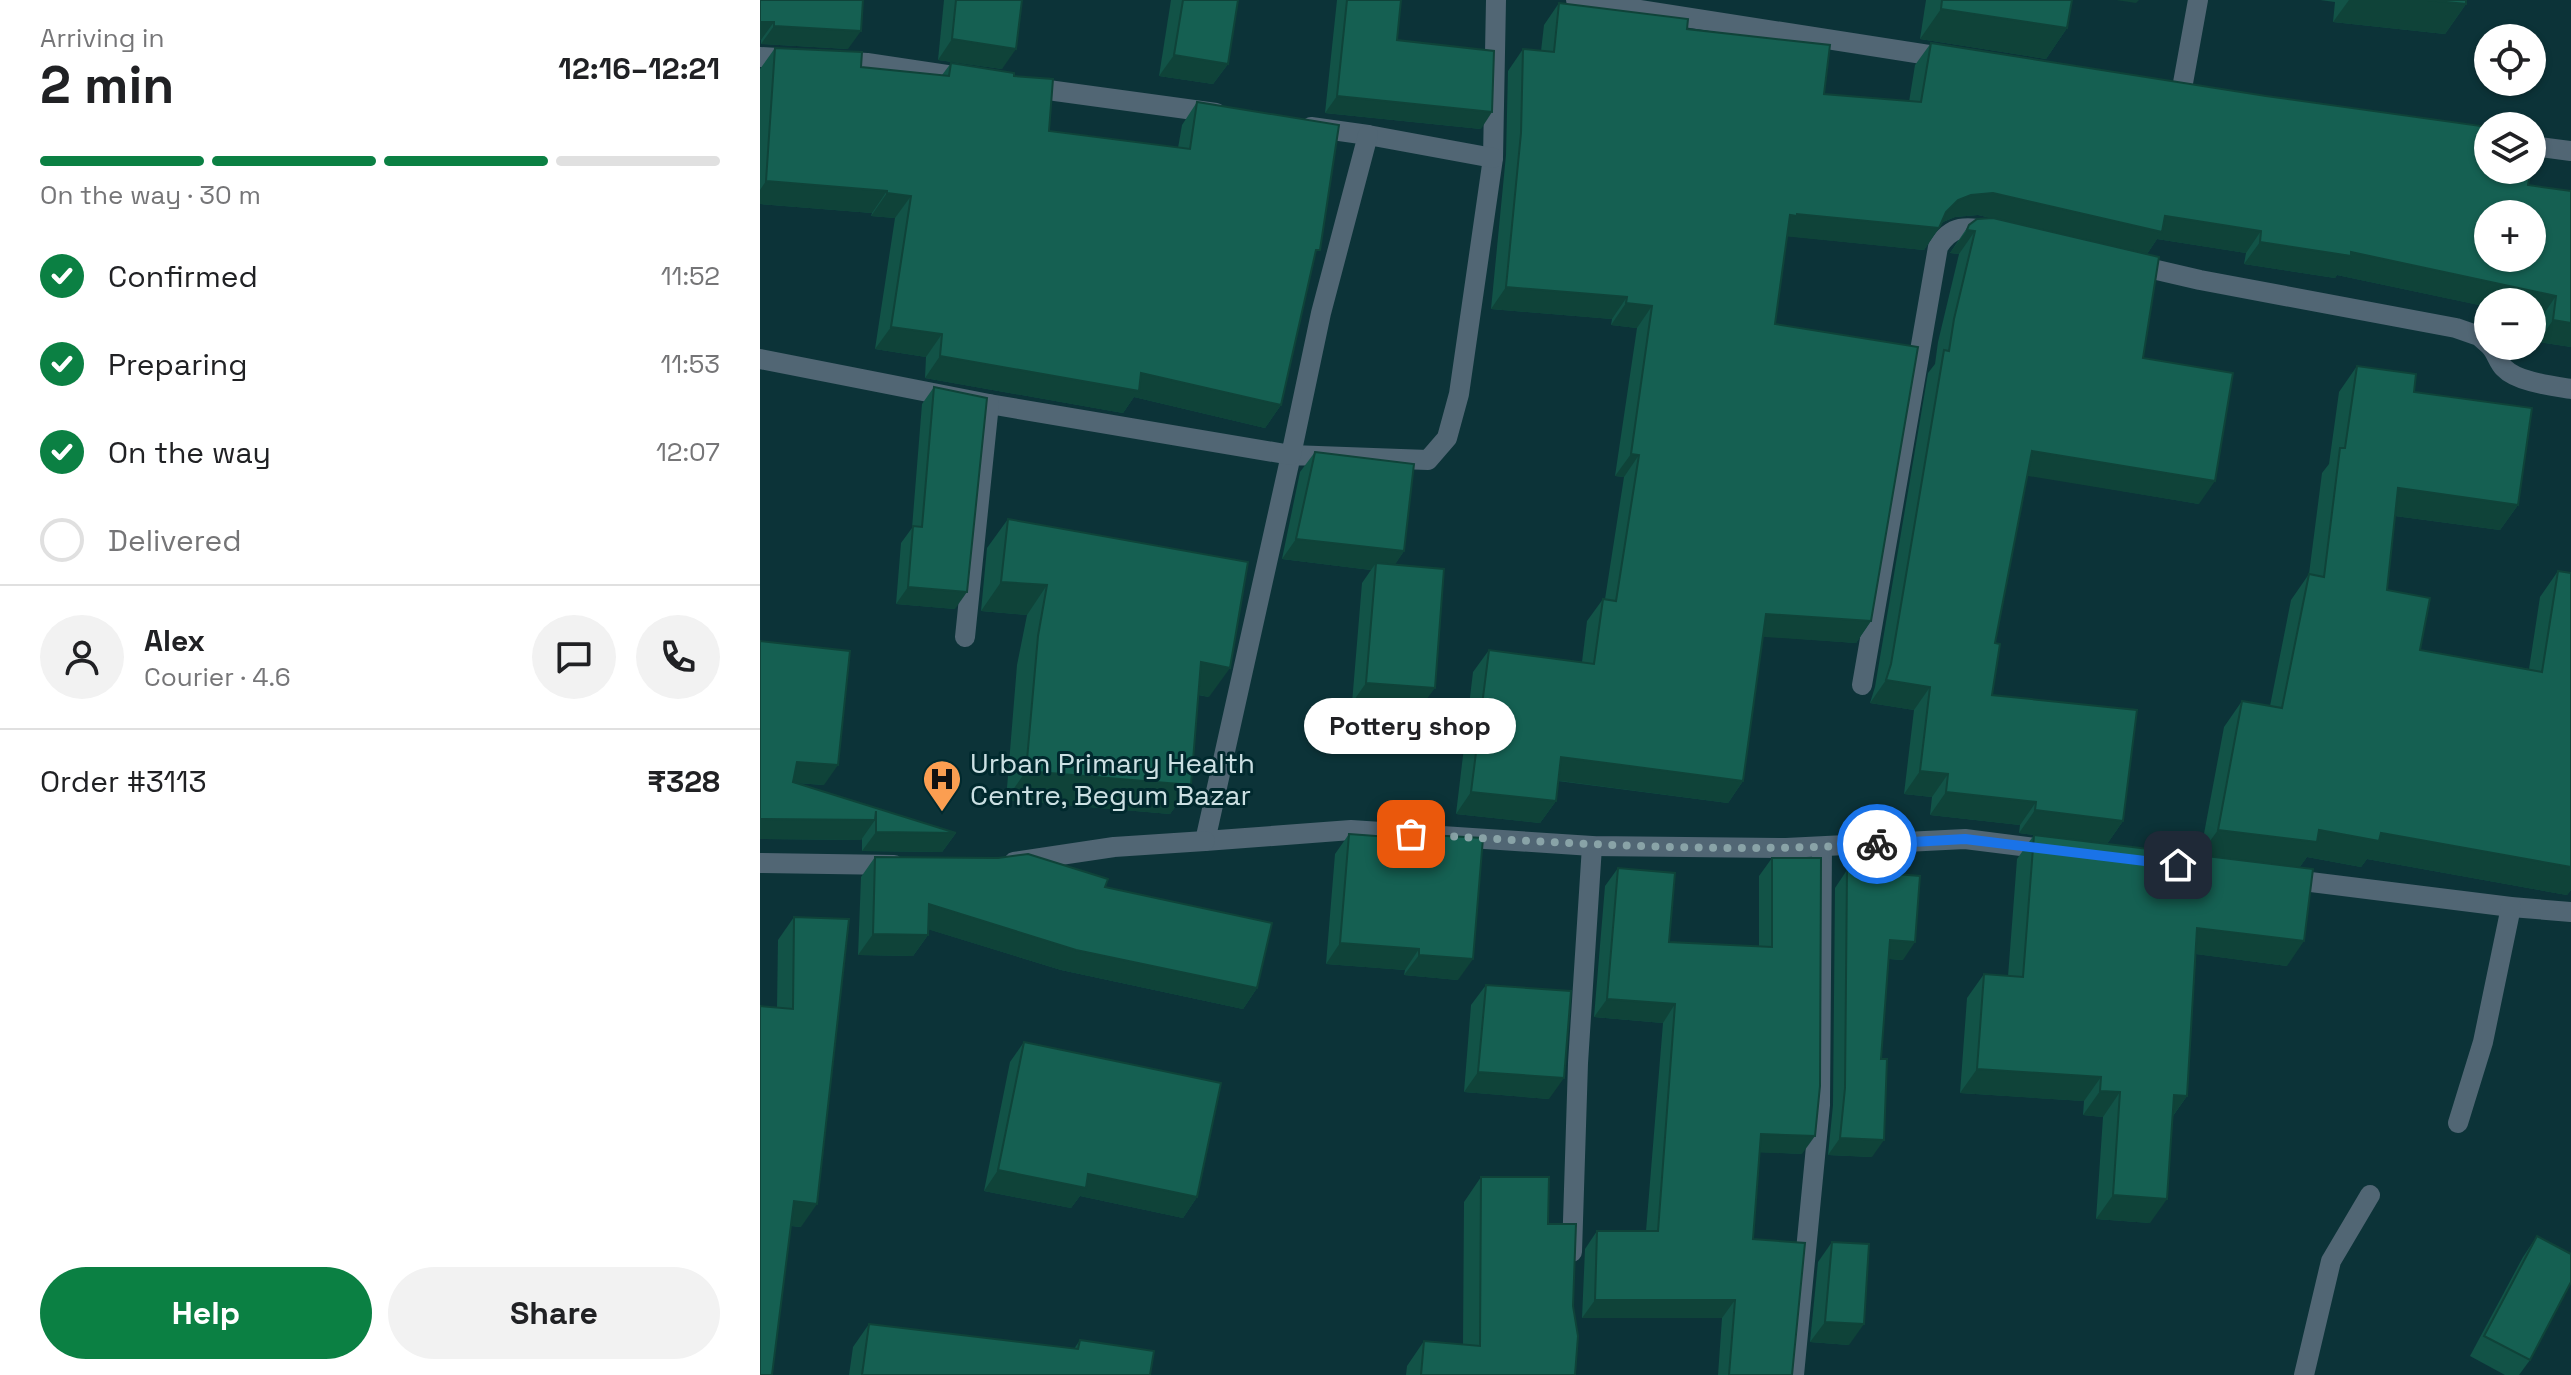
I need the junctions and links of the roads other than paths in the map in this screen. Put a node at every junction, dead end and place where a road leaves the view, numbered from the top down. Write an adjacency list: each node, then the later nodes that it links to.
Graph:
1 (1496, 0): 12 (street)
2 (1576, 0): 5 (street)
3 (2198, 0): 6 (street)
4 (760, 57): 7 (street)
5 (1964, 60)
6 (2181, 94)
7 (1230, 115)
8 (1292, 124): 9 (street)
9 (1368, 135): 12 (street); 20 (street)
10 (2546, 148): 11 (street)
11 (2571, 151)
12 (1493, 158): 20 (street)
13 (2008, 235): 22 (street)
14 (2112, 259): 15 (street)
15 (2474, 334)
16 (760, 359): 19 (street)
17 (2498, 360): 18 (street)
18 (2571, 389)
19 (989, 404): 20 (street); 21 (street)
20 (1291, 455): 23 (street)
21 (965, 637)
22 (1862, 685)
23 (1205, 841): 24 (street); 28 (street)
24 (1592, 846): 25 (street); 35 (street)
25 (1822, 847): 26 (street); 36 (street)
26 (2076, 853)
27 (760, 863): 29 (street)
28 (998, 864)
29 (907, 865)
30 (2265, 876): 31 (street)
31 (2511, 907): 32 (street); 33 (street)
32 (2571, 912)
33 (2458, 1123)
34 (2370, 1195): 37 (street)
35 (1571, 1268)
36 (1794, 1375)
37 (2304, 1375)

